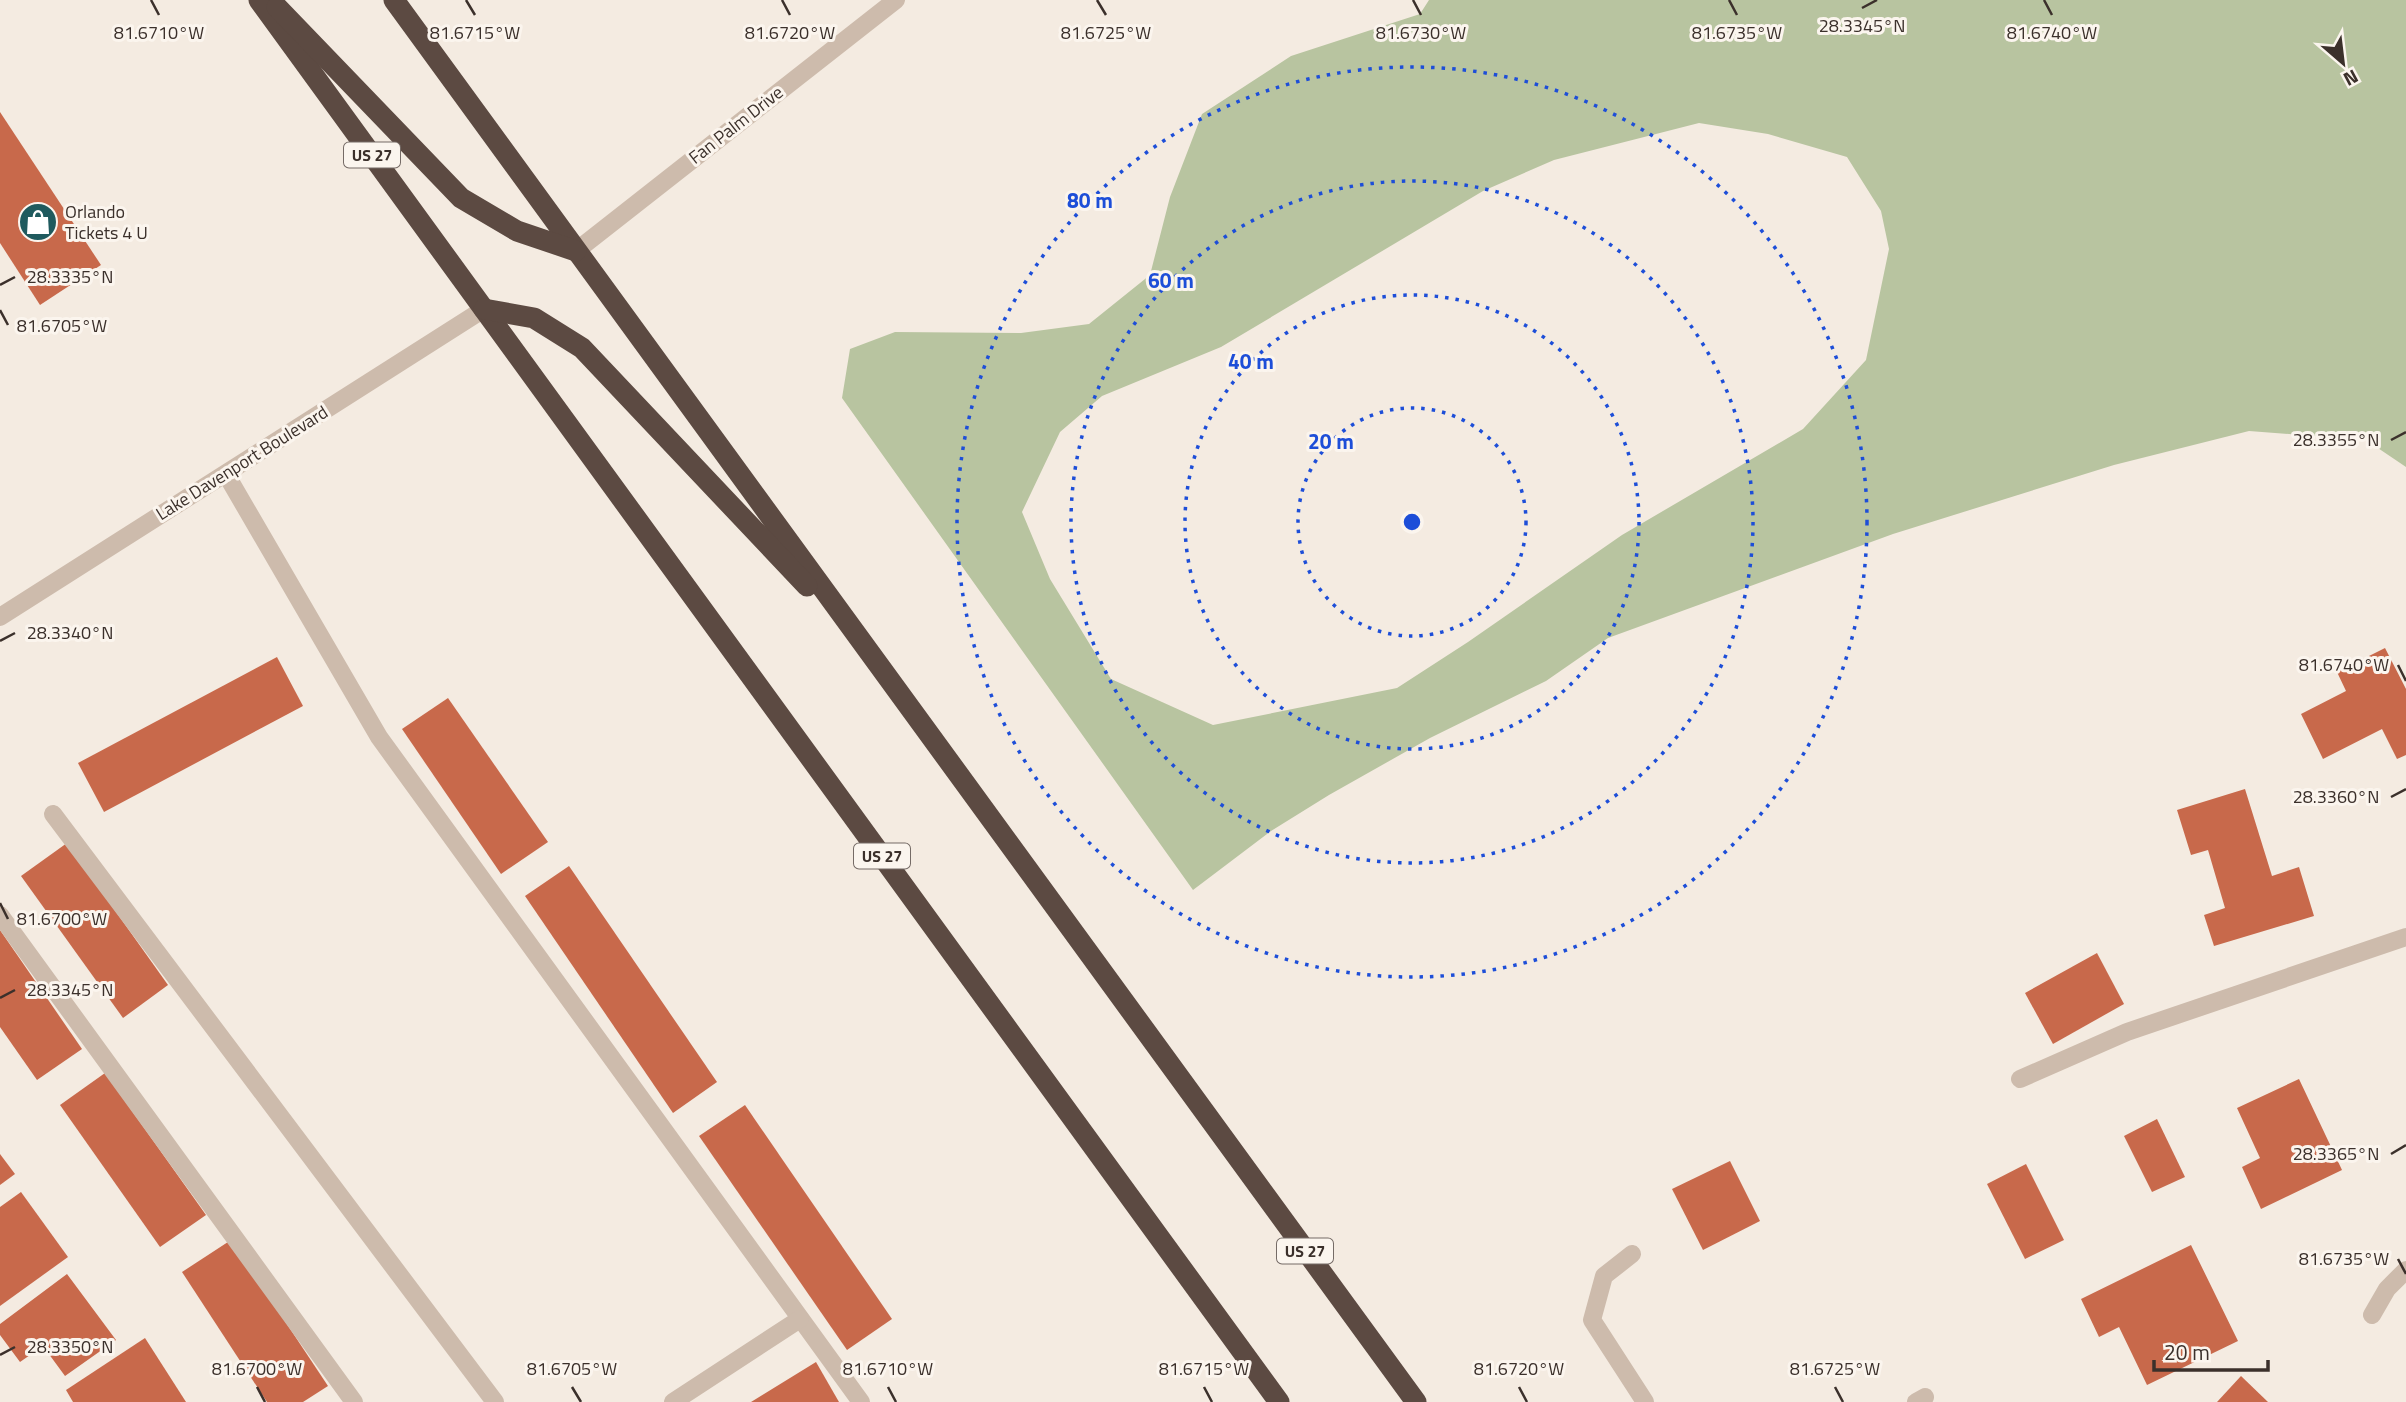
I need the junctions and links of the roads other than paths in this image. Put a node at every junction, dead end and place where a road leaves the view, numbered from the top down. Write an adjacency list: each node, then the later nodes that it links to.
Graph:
1 (259, 0): 6 (highway, US 27)
2 (271, 0): 5 (highway)
3 (394, 0): 5 (highway, US 27)
4 (896, 0): 5 (street, Fan Palm Drive)
5 (576, 251): 9 (highway, US 27)
6 (484, 309): 7 (street, Lake Davenport Boulevard); 9 (highway); 22 (highway, US 27)
7 (226, 474): 8 (street, Lake Davenport Boulevard); 17 (street)
8 (0, 617)
9 (868, 651): 23 (highway, US 27)
10 (53, 814): 19 (street)
11 (0, 915): 18 (street)
12 (2406, 937): 13 (street)
13 (2020, 1079)
14 (1632, 1254): 24 (street)
15 (2406, 1270): 16 (street)
16 (2372, 1315)
17 (800, 1319): 20 (street); 21 (street)
18 (354, 1402)
19 (495, 1402)
20 (673, 1402)
21 (860, 1402)
22 (1279, 1402)
23 (1416, 1402)
24 (1645, 1402)

